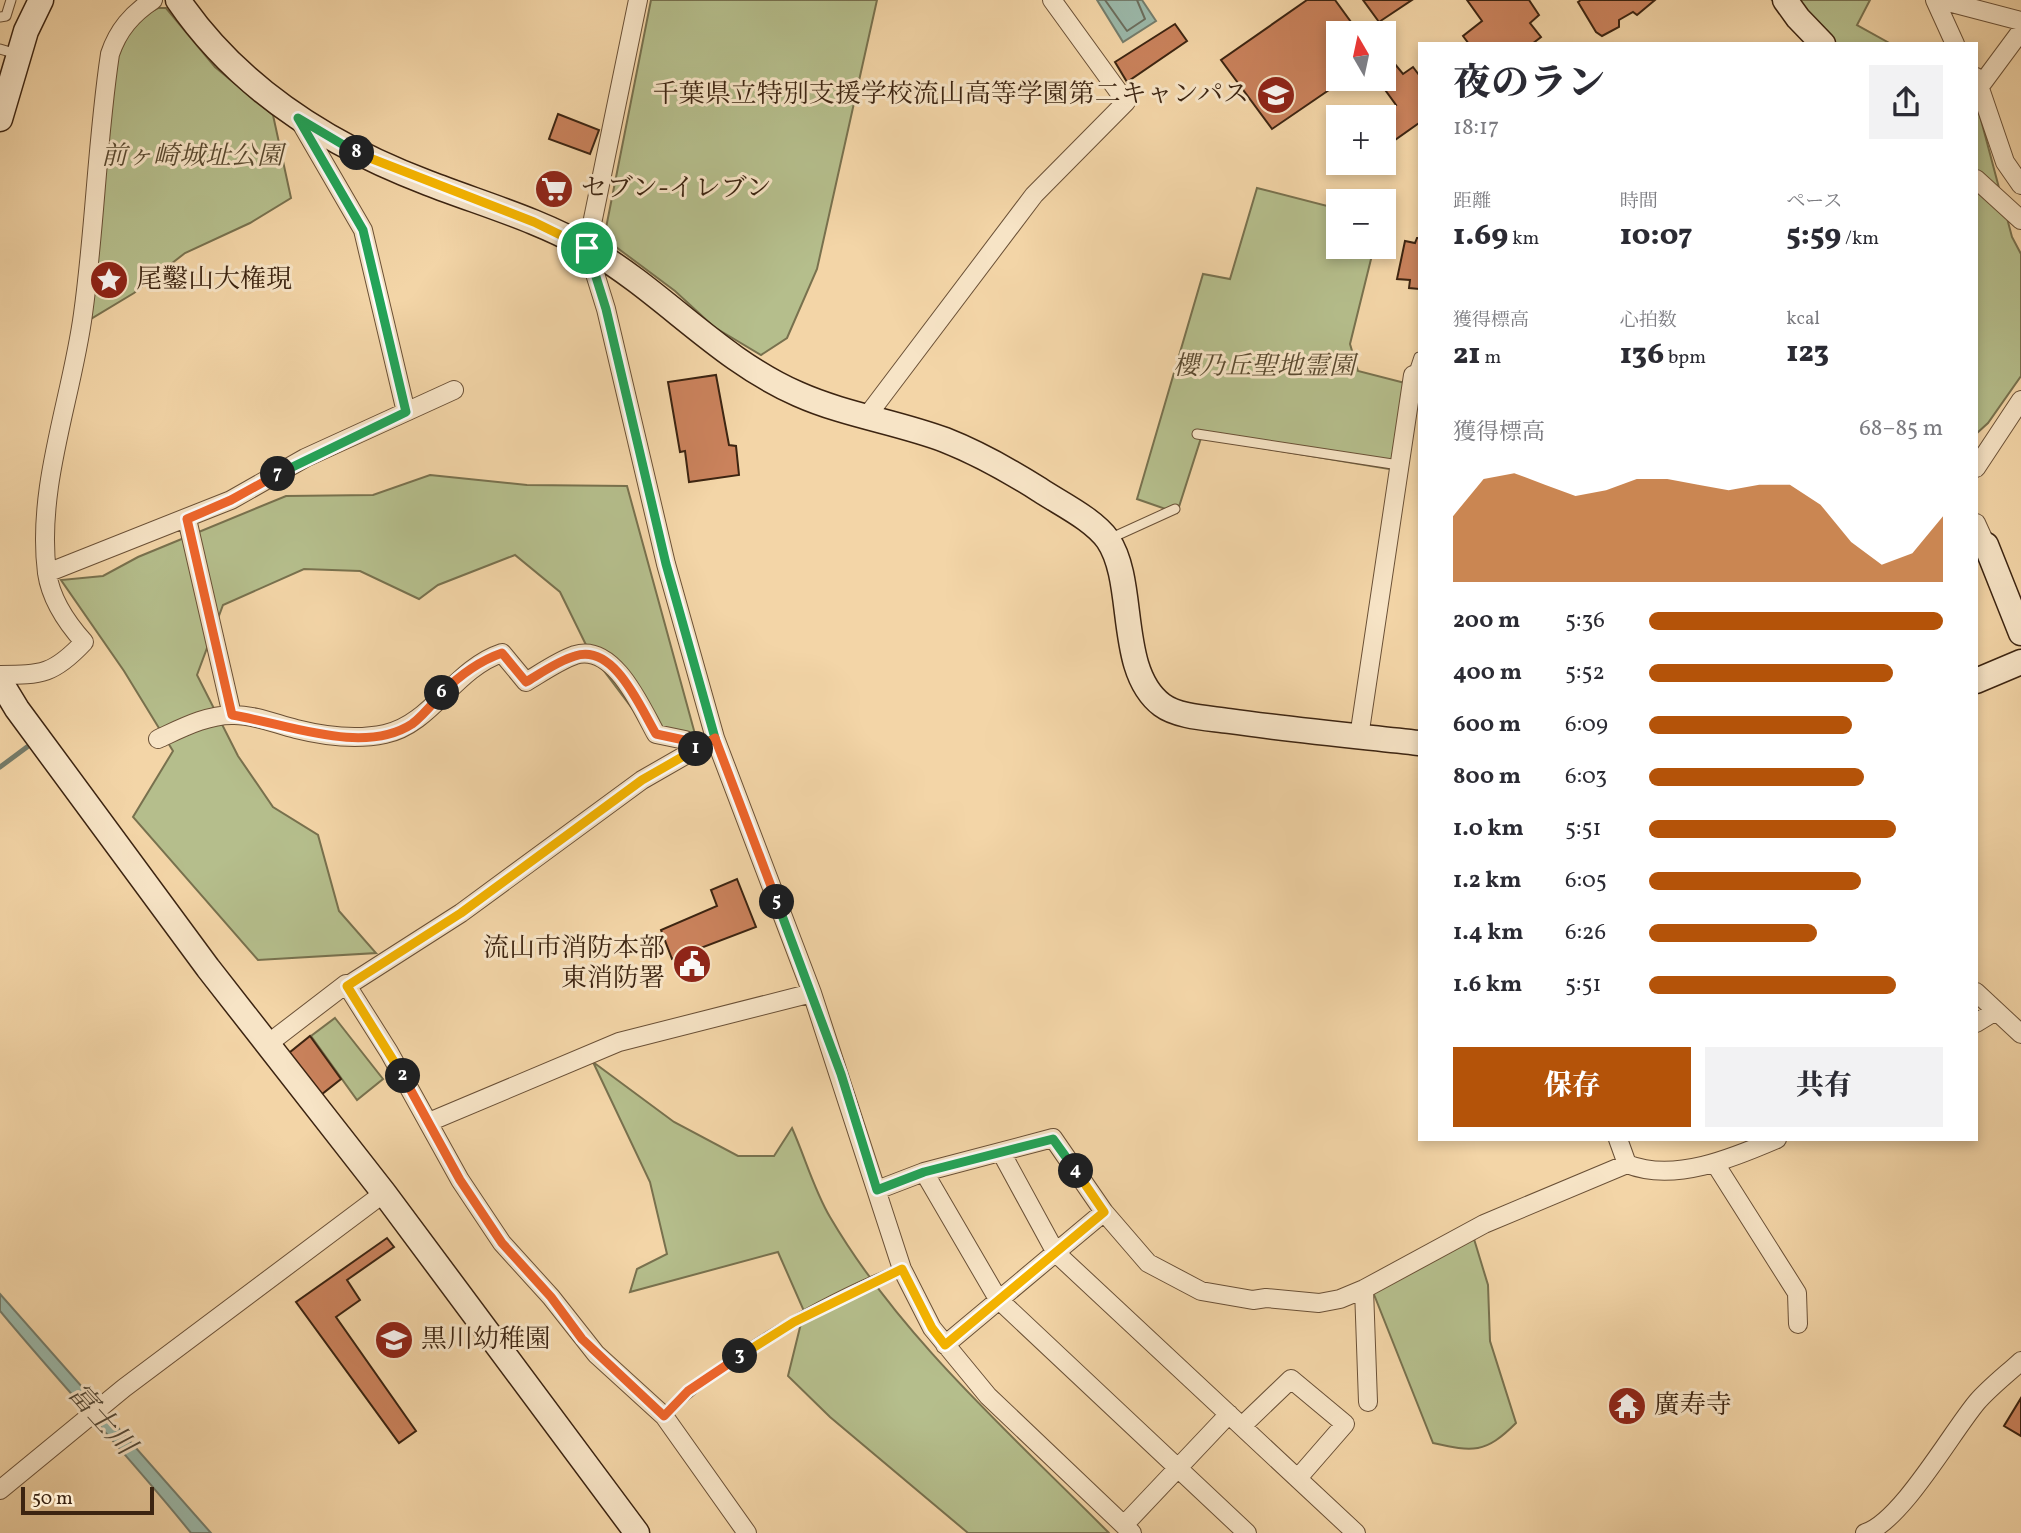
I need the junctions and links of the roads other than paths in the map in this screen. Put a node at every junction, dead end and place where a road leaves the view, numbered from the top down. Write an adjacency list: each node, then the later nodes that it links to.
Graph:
1 (11, 0): 9 (lane)
2 (41, 0): 14 (street)
3 (153, 0): 35 (street)
4 (178, 0): 16 (street)
5 (638, 0): 21 (street)
6 (1052, 0): 27 (street)
7 (1785, 0): 12 (street)
8 (1936, 1): 10 (street); 13 (street)
9 (0, 17)
10 (2021, 21)
11 (2021, 31): 15 (street)
12 (1822, 42)
13 (1954, 42)
14 (9, 52): 17 (street)
15 (1978, 81): 19 (street)
16 (298, 118): 21 (street); 26 (street)
17 (0, 119)
18 (1978, 181): 20 (street)
19 (2021, 186)
20 (2021, 220)
21 (587, 248): 27 (street); 44 (street)
22 (1418, 360): 23 (lane)
23 (1413, 375): 29 (street)
24 (454, 390): 26 (street)
25 (2021, 400): 30 (street)
26 (406, 412): 32 (street)
27 (867, 416): 34 (street)
28 (1197, 434): 29 (lane)
29 (1399, 465): 42 (street)
30 (1978, 465)
31 (1175, 509): 34 (lane)
32 (187, 519): 35 (street); 41 (street)
33 (1981, 534): 36 (street)
34 (1108, 540): 42 (street)
35 (47, 573): 38 (street)
36 (2021, 633)
37 (2021, 662): 39 (street)
38 (0, 675)
39 (1978, 680)
40 (0, 681): 53 (street)
41 (232, 715): 43 (street); 46 (street)
42 (1359, 737): 45 (street)
43 (158, 738)
44 (715, 738): 46 (street); 48 (street)
45 (1418, 743)
46 (696, 750): 47 (street)
47 (347, 986): 53 (street); 54 (street)
48 (812, 993): 54 (street); 61 (street)
49 (1978, 994): 50 (street)
50 (1994, 1012): 51 (street); 52 (street)
51 (1978, 1022)
52 (2021, 1034)
53 (269, 1043): 62 (street)
54 (429, 1122): 72 (street)
55 (1620, 1141): 58 (street)
56 (1772, 1141): 59 (street)
57 (1001, 1152): 60 (street); 63 (street); 64 (street)
58 (1627, 1164): 59 (street); 66 (street)
59 (1716, 1165): 68 (street)
60 (924, 1172): 61 (street); 67 (street)
61 (877, 1190): 65 (street)
62 (384, 1194): 76 (street); 78 (street)
63 (1104, 1212): 64 (street); 66 (street)
64 (1056, 1253): 67 (street); 73 (street)
65 (902, 1269): 69 (street); 72 (lane)
66 (1364, 1289): 71 (street)
67 (998, 1299): 69 (street); 74 (street)
68 (1798, 1324)
69 (945, 1345): 77 (street)
70 (2021, 1361): 82 (street)
71 (1368, 1402)
72 (664, 1416): 79 (street)
73 (1236, 1420): 74 (street); 75 (street); 75 (street)
74 (1179, 1468): 77 (street); 80 (street)
75 (1298, 1478): 81 (street)
76 (0, 1490)
77 (1128, 1529)
78 (637, 1533)
79 (747, 1533)
80 (1247, 1533)
81 (1356, 1533)
82 (1865, 1533)

